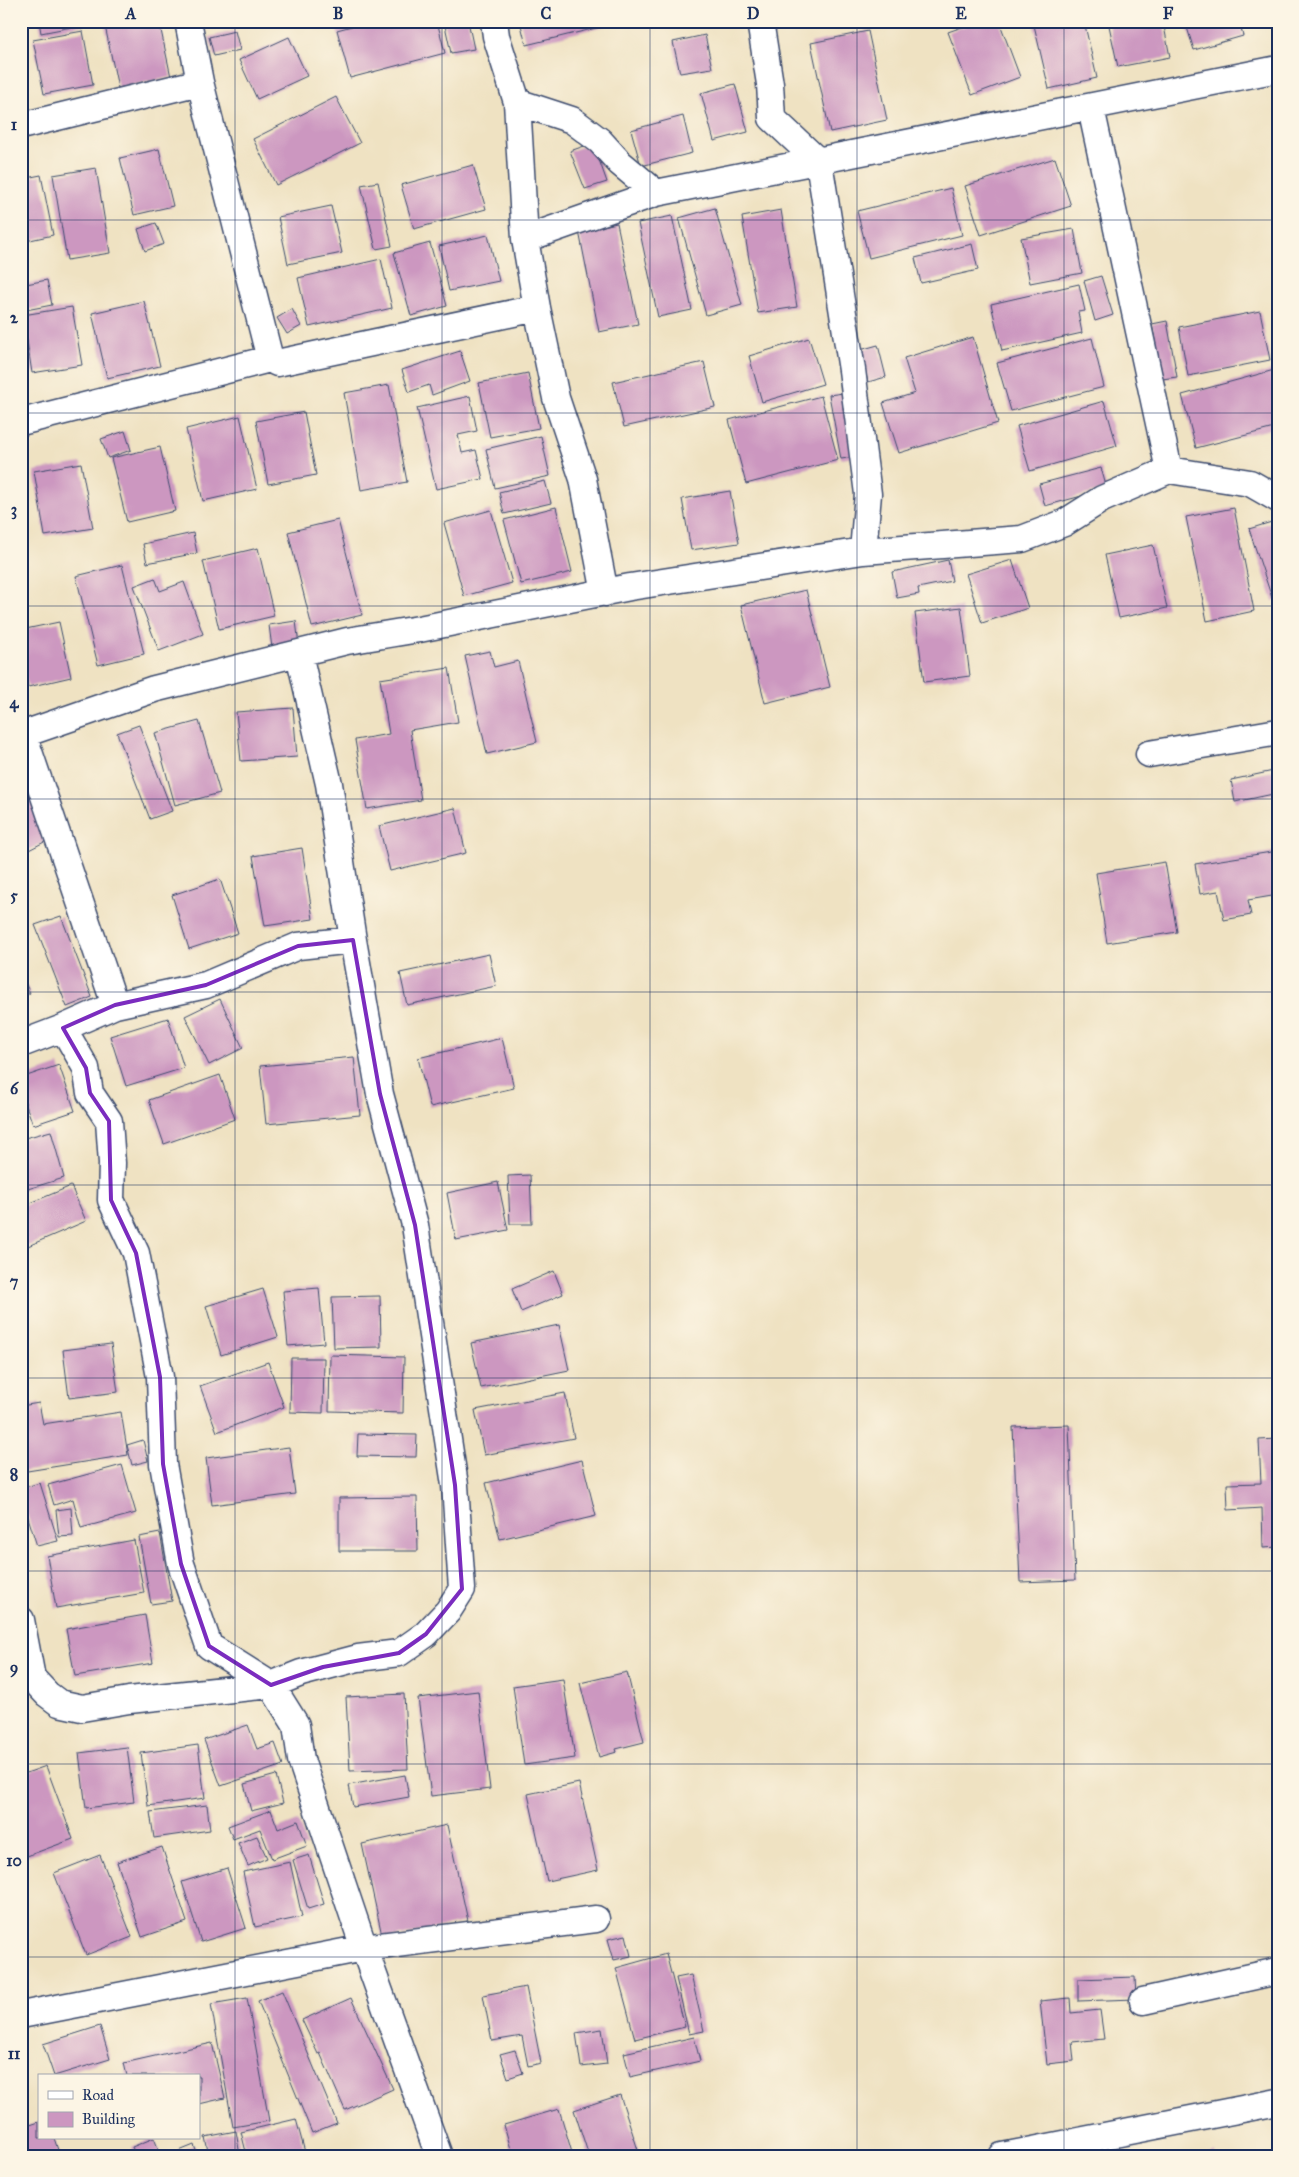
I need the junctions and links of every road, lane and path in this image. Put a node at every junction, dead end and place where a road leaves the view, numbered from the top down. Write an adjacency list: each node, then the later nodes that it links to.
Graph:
1 (188, 21): 5 (street)
2 (494, 21): 6 (street)
3 (760, 21): 9 (street)
4 (1278, 69): 7 (street)
5 (200, 82): 8 (street); 13 (street)
6 (517, 102): 10 (street); 11 (street)
7 (1091, 108): 9 (street); 15 (street)
8 (21, 126)
9 (819, 162): 10 (street); 17 (street)
10 (656, 194): 11 (street)
11 (525, 239): 12 (street)
12 (537, 308): 13 (street); 18 (street)
13 (270, 359): 14 (street)
14 (21, 422)
15 (1169, 470): 16 (street); 17 (street)
16 (1278, 499)
17 (863, 551): 18 (street)
18 (605, 593): 19 (street)
19 (299, 654): 21 (street); 23 (street)
20 (1278, 732): 22 (street)
21 (22, 735): 24 (street)
22 (1149, 754)
23 (353, 940): 24 (street); 28 (street)
24 (115, 1005): 25 (street)
25 (63, 1028): 26 (street); 28 (street)
26 (21, 1044)
27 (21, 1620): 28 (street)
28 (271, 1685): 30 (street)
29 (596, 1919): 30 (street)
30 (364, 1948): 33 (street); 35 (street)
31 (1278, 1971): 32 (street)
32 (1143, 2001)
33 (21, 2015)
34 (1278, 2102): 36 (street)
35 (439, 2156)
36 (1002, 2156)

